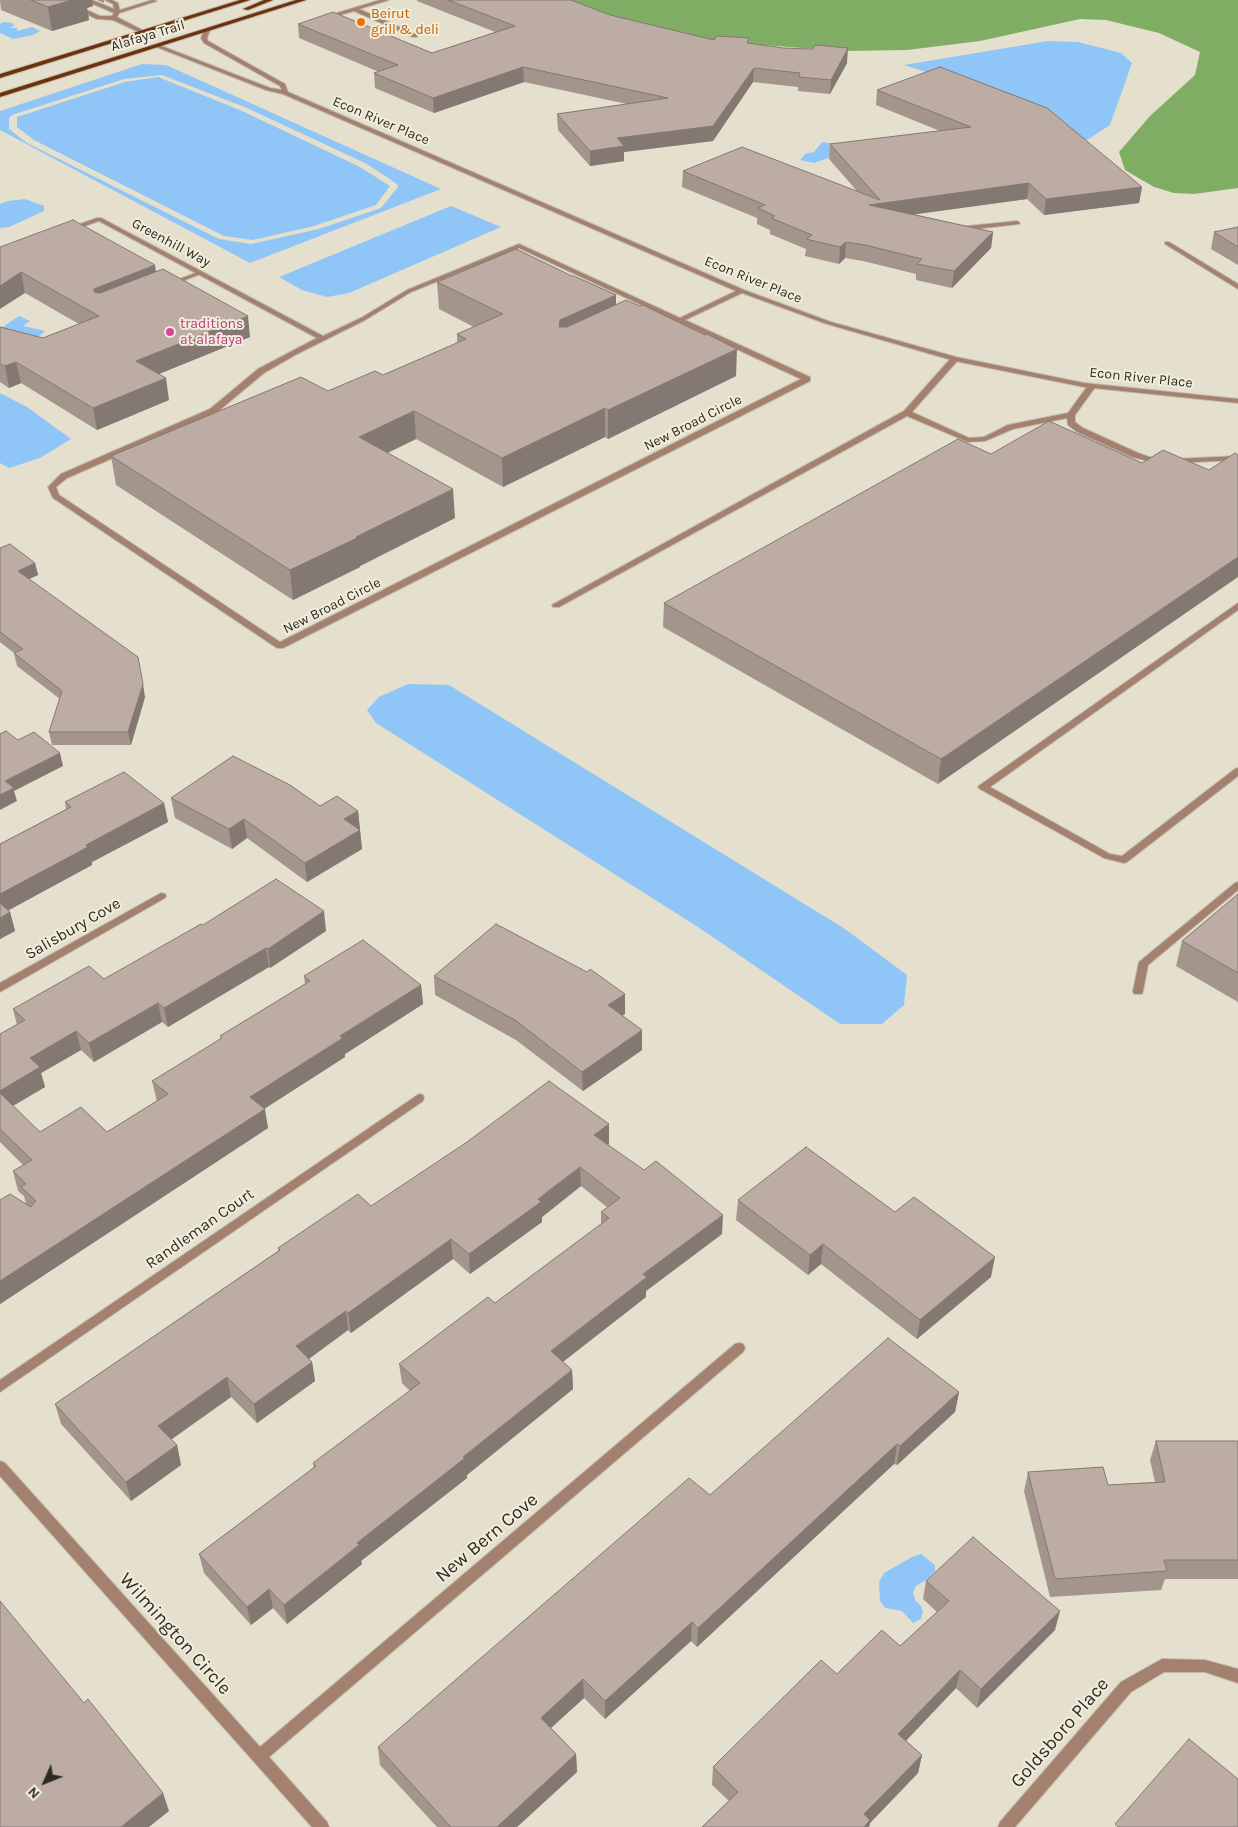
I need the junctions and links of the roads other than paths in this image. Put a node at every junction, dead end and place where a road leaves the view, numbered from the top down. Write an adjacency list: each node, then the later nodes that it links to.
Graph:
1 (60, 0): 12 (street)
2 (87, 0): 10 (street)
3 (108, 0): 10 (street)
4 (154, 0): 10 (street)
5 (247, 0): 14 (main road, Alafaya Trail)
6 (270, 0): 17 (main road)
7 (303, 0): 13 (main road, Alafaya Trail)
8 (386, 0): 9 (street)
9 (356, 10): 11 (street); 15 (street)
10 (117, 12): 12 (street)
11 (340, 12)
12 (114, 18): 14 (street)
13 (207, 30): 17 (main road, Alafaya Trail); 21 (street, Econ River Place)
14 (143, 32): 16 (main road); 19 (main road, Alafaya Trail)
15 (415, 36)
16 (132, 44)
17 (157, 46): 21 (street, Econ River Place); 22 (main road, Alafaya Trail)
18 (41, 73): 20 (main road)
19 (0, 76)
20 (0, 91)
21 (285, 93): 30 (street, Econ River Place)
22 (0, 95)
23 (1017, 223): 24 (street)
24 (953, 229)
25 (63, 232): 27 (street, Greenhill Way)
26 (1166, 243): 29 (street)
27 (200, 273): 28 (street); 34 (street, Greenhill Way)
28 (164, 287)
29 (1238, 287)
30 (742, 291): 33 (street); 35 (street, Econ River Place)
31 (656, 309): 32 (street); 33 (street, New Broad Circle); 34 (street, New Broad Circle)
32 (647, 313)
33 (680, 320): 34 (street, New Broad Circle)
34 (324, 338)
35 (955, 359): 36 (street, Econ River Place); 38 (street)
36 (1092, 386): 37 (street, Econ River Place); 39 (street)
37 (1238, 402)
38 (907, 413): 39 (street); 41 (street)
39 (1071, 415): 40 (street)
40 (1238, 458)
41 (556, 605)
42 (1238, 606): 43 (street)
43 (1238, 771)
44 (1238, 885): 47 (street)
45 (161, 896): 46 (street, Salisbury Cove)
46 (0, 988)
47 (1138, 991)
48 (419, 1098): 50 (street, Randleman Court)
49 (739, 1348): 53 (street, New Bern Cove)
50 (0, 1387)
51 (0, 1467): 53 (street, Wilmington Circle)
52 (1238, 1676): 55 (street, Goldsboro Place)
53 (260, 1756): 54 (street, Wilmington Circle)
54 (322, 1827)
55 (1005, 1827)

